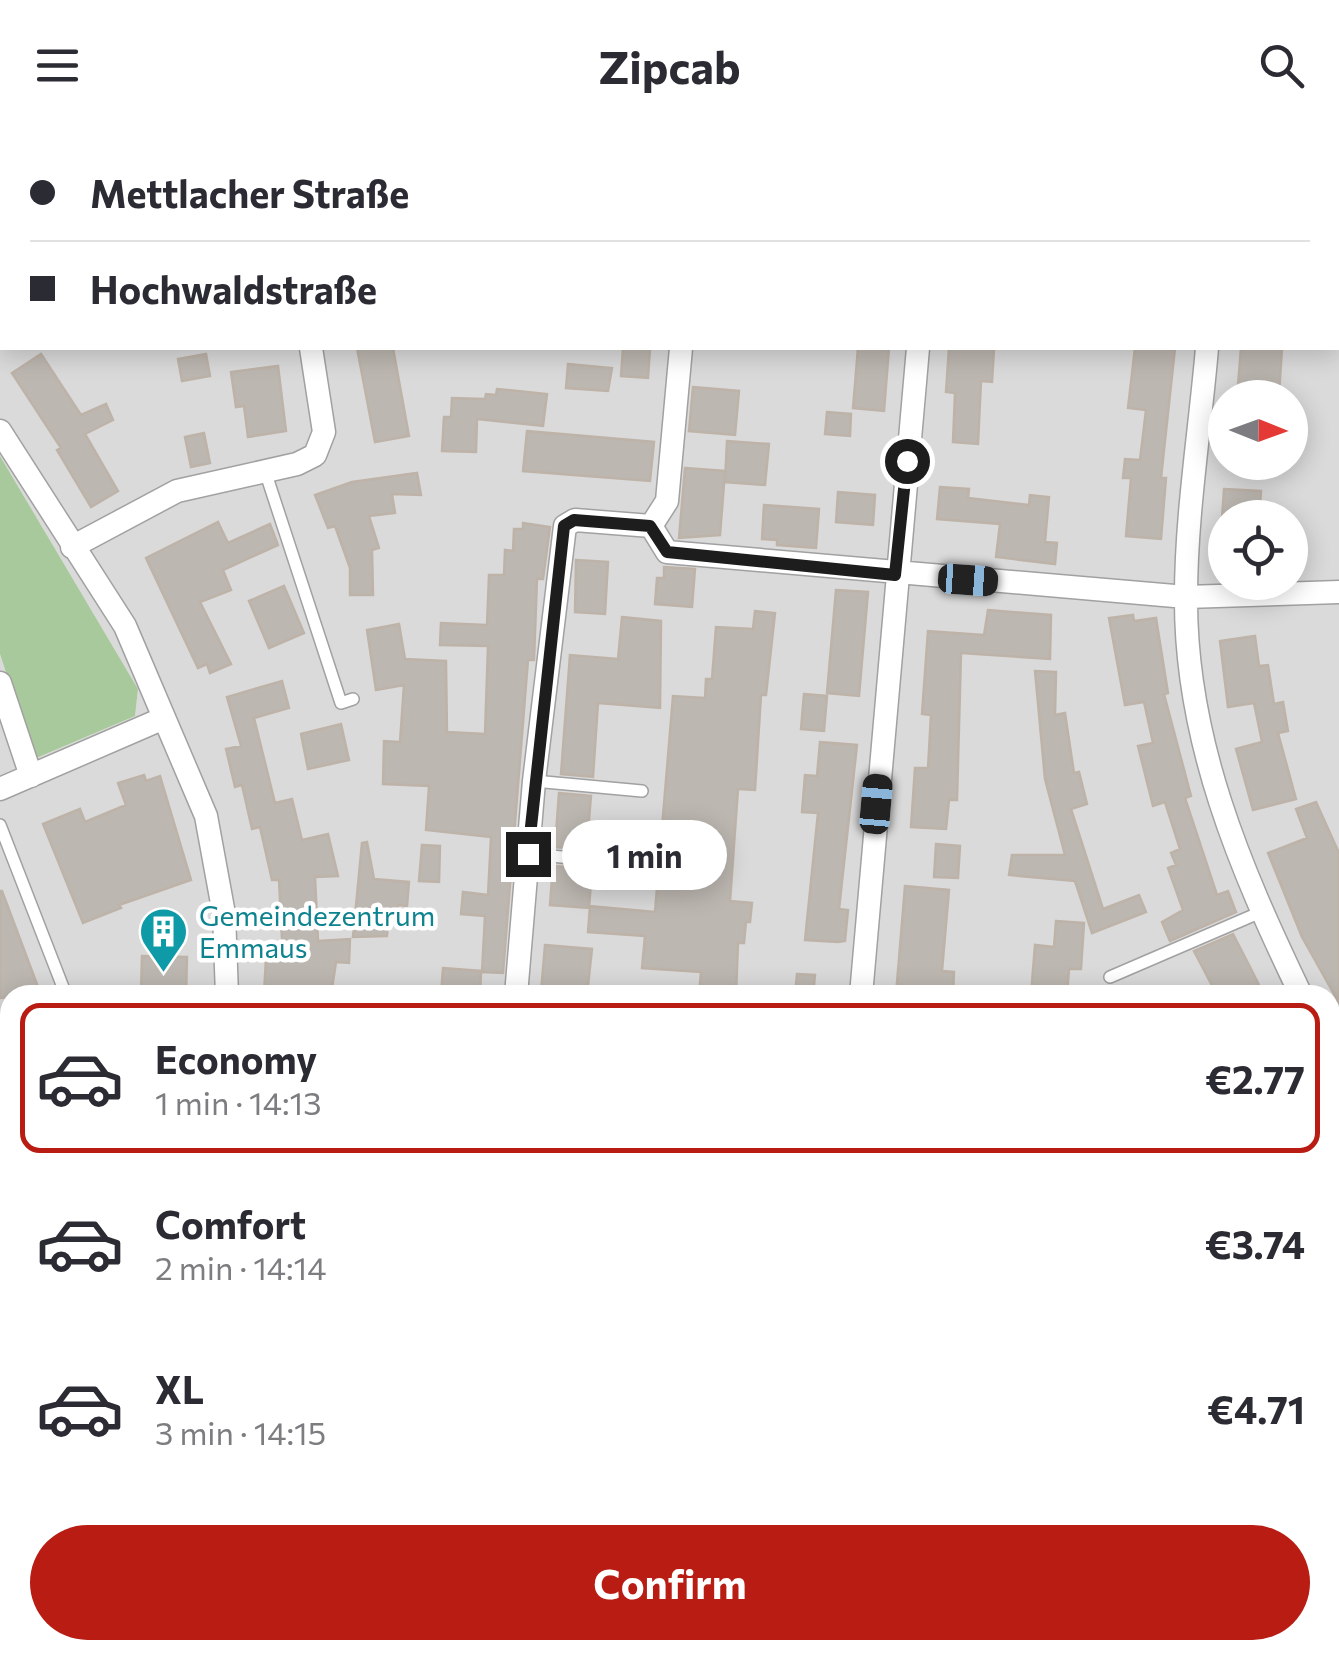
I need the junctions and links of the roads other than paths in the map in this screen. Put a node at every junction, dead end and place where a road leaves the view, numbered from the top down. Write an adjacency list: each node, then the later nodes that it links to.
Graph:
1 (312, 350): 6 (street)
2 (681, 350): 7 (street)
3 (918, 350): 9 (street)
4 (1207, 350): 11 (street)
5 (0, 431): 8 (street)
6 (265, 471): 8 (street); 13 (lane)
7 (650, 526): 9 (street); 16 (street)
8 (72, 548): 14 (street)
9 (895, 575): 11 (street); 27 (street)
10 (1339, 592): 11 (street)
11 (1186, 597): 22 (street)
12 (0, 684): 15 (street)
13 (353, 699)
14 (164, 718): 15 (street); 25 (street)
15 (31, 776): 17 (street)
16 (534, 781): 18 (lane); 20 (street)
17 (0, 789)
18 (642, 791)
19 (0, 825): 24 (lane)
20 (528, 854): 21 (lane); 26 (street)
21 (640, 864)
22 (1261, 912): 23 (lane); 28 (street)
23 (1110, 976)
24 (62, 985)
25 (227, 985)
26 (517, 985)
27 (861, 985)
28 (1295, 985)

